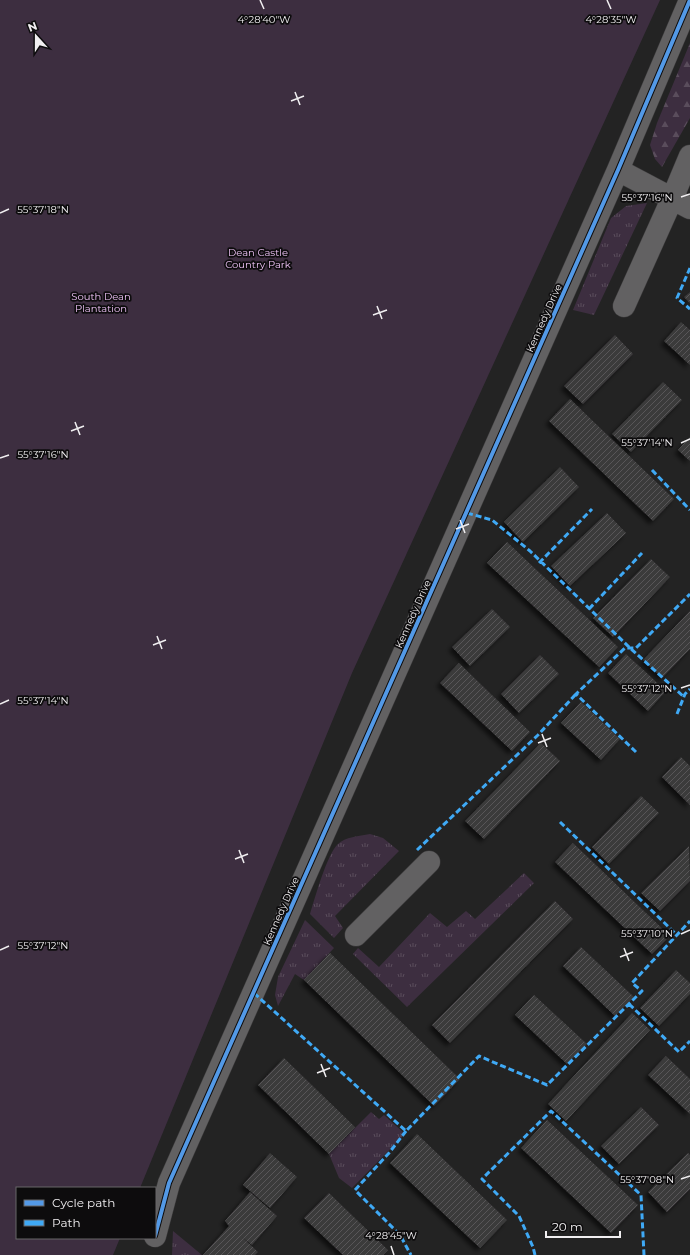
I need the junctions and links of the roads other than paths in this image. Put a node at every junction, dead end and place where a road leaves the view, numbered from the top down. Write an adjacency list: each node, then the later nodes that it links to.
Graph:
1 (690, 0): 3 (street, Kennedy Drive)
2 (690, 156): 4 (street)
3 (618, 170): 4 (street); 8 (street, Kennedy Drive)
4 (681, 203): 5 (street)
5 (624, 306)
6 (429, 862): 7 (street)
7 (356, 935)
8 (156, 1233)
9 (154, 1239): 10 (street, Kennedy Drive)
10 (155, 1255)

